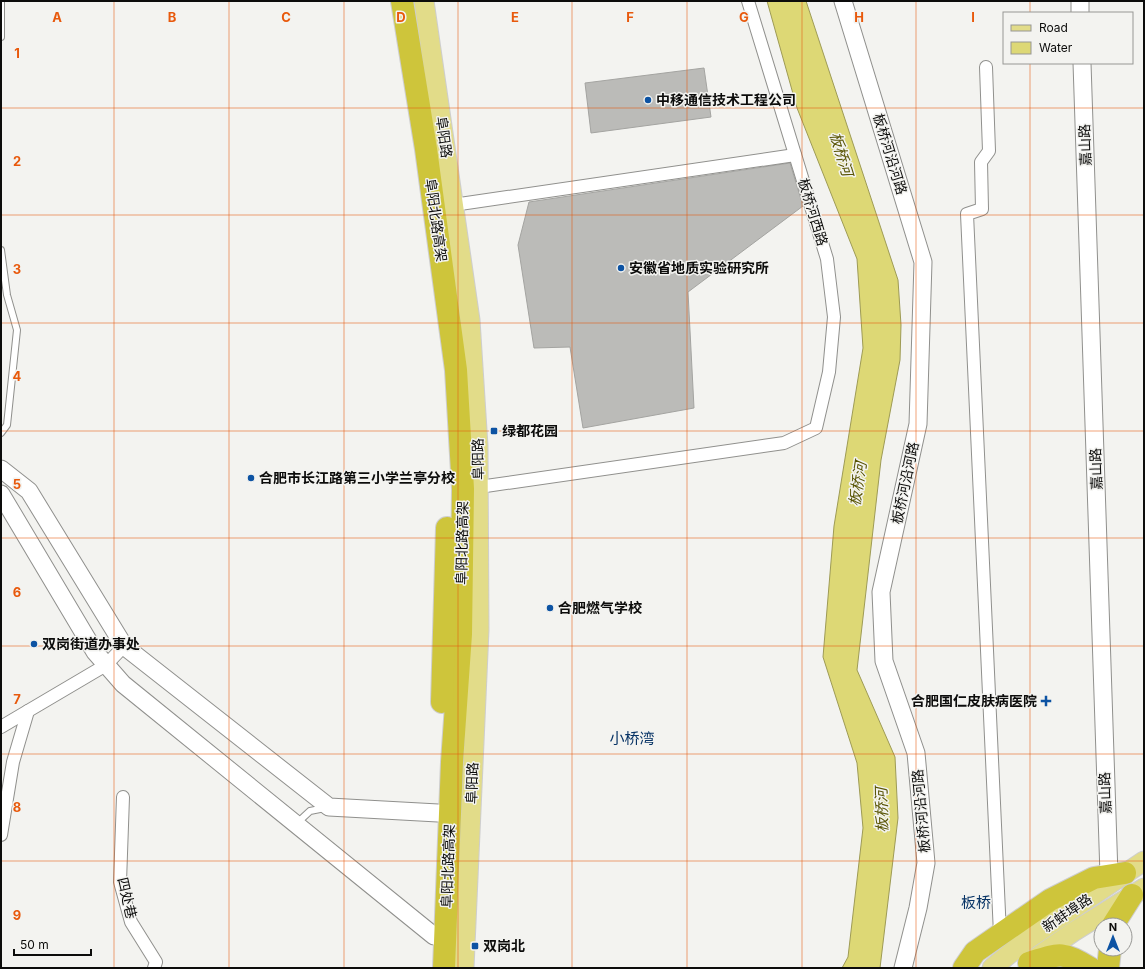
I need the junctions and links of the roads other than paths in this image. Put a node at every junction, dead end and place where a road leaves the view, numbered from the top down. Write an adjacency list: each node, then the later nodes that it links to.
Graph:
1 (1, 1): 10 (lane)
2 (390, 1): 28 (highway)
3 (402, 1): 41 (highway, 阜阳北路高架)
4 (413, 1): 42 (highway, 阜阳北路高架)
5 (424, 1): 14 (main road, 阜阳路)
6 (748, 1): 13 (street, 板桥河西路)
7 (844, 1): 44 (street, 板桥河沿河路)
8 (1080, 1): 9 (street)
9 (1080, 12)
10 (1, 37)
11 (1082, 64): 32 (street, 嘉山路)
12 (986, 67): 35 (street)
13 (795, 155): 14 (street); 18 (street, 板桥河西路)
14 (453, 205): 18 (main road, 阜阳路)
15 (1, 250): 16 (lane)
16 (1, 433)
17 (1, 469): 20 (street)
18 (478, 487): 43 (main road, 阜阳路)
19 (1, 494): 21 (street)
20 (124, 646): 21 (street); 27 (street)
21 (106, 665): 22 (street); 29 (street)
22 (28, 711): 23 (street); 24 (street)
23 (1, 727)
24 (13, 762): 25 (street); 30 (street)
25 (1, 768)
26 (123, 797): 39 (street, 四处巷)
27 (329, 807): 28 (street); 29 (lane)
28 (438, 813): 36 (highway)
29 (296, 824): 36 (street)
30 (1, 835)
31 (1144, 861): 32 (main road, 新蚌埠路)
32 (1117, 874): 35 (highway); 46 (main road, 新蚌埠路)
33 (1138, 891): 34 (highway); 38 (main road, 新蚌埠路)
34 (1119, 917)
35 (1000, 934): 45 (highway)
36 (434, 936): 40 (highway)
37 (1109, 957): 48 (highway)
38 (1025, 965): 47 (highway)
39 (154, 968)
40 (433, 968)
41 (444, 968)
42 (454, 968)
43 (464, 968)
44 (903, 968)
45 (964, 968)
46 (992, 968)
47 (1090, 968)
48 (1108, 968)

